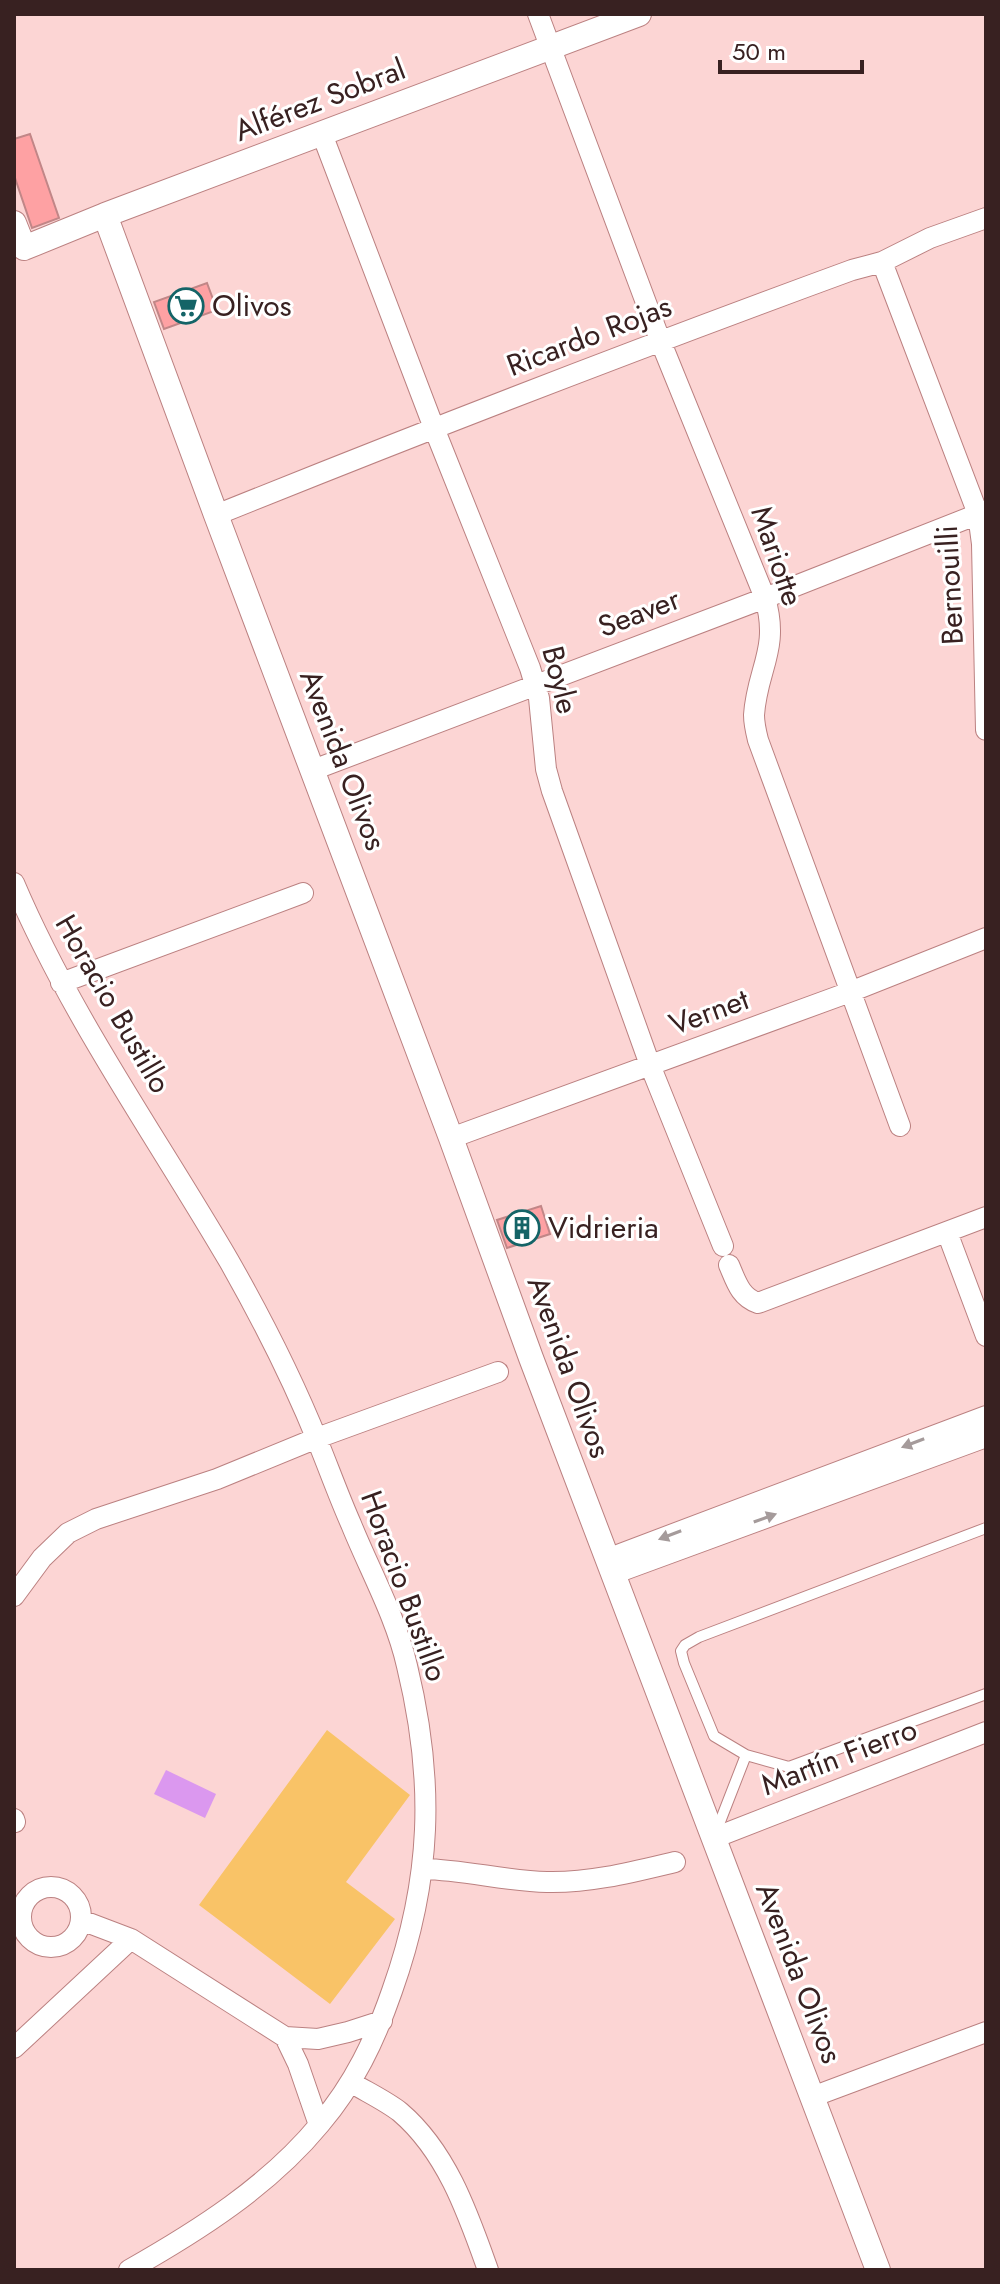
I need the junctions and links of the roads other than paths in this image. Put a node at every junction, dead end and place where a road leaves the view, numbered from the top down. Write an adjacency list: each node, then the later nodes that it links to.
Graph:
1 (538, 14): 3 (street, Mariotte)
2 (639, 14): 3 (street, Alférez Sobral)
3 (551, 47): 4 (street, Alférez Sobral); 10 (street, Mariotte)
4 (322, 134): 5 (street, Alférez Sobral); 11 (street, Boyle)
5 (105, 215): 8 (street, Alférez Sobral); 13 (street, Avenida Olivos)
6 (986, 218): 9 (street, Ricardo Rojas)
7 (14, 223): 8 (street)
8 (19, 250)
9 (882, 262): 10 (street, Ricardo Rojas); 12 (street, Bernouilli)
10 (660, 340): 11 (street, Ricardo Rojas); 14 (street, Mariotte)
11 (434, 428): 13 (street, Ricardo Rojas); 15 (street, Boyle)
12 (982, 512): 14 (street, Seaver); 16 (street, Bernouilli)
13 (216, 515): 17 (street, Avenida Olivos)
14 (765, 598): 15 (street, Seaver); 22 (street, Mariotte)
15 (535, 685): 17 (street, Seaver); 23 (street, Boyle)
16 (986, 730)
17 (313, 770): 25 (street, Avenida Olivos)
18 (14, 883): 21 (street, Horacio Bustillo)
19 (303, 893): 21 (street)
20 (986, 938): 22 (street, Vernet)
21 (61, 983): 32 (street, Horacio Bustillo)
22 (850, 992): 23 (street, Vernet); 24 (street, Mariotte)
23 (650, 1065): 25 (street, Vernet); 27 (street, Boyle)
24 (900, 1126)
25 (451, 1138): 35 (street, Avenida Olivos)
26 (986, 1217): 27 (street)
27 (947, 1232): 28 (street)
28 (986, 1336)
29 (498, 1372): 32 (street)
30 (986, 1416): 33 (street, one-way to 33)
31 (986, 1437): 33 (street)
32 (317, 1438): 36 (street); 42 (street, Horacio Bustillo)
33 (843, 1480): 35 (street)
34 (986, 1528): 39 (lane)
35 (610, 1567): 40 (street, Avenida Olivos)
36 (14, 1596)
37 (986, 1694): 39 (lane)
38 (986, 1732): 40 (street, Martín Fierro)
39 (746, 1755): 40 (lane)
40 (714, 1838): 50 (street, Avenida Olivos)
41 (675, 1862): 42 (street)
42 (424, 1869): 45 (street, Horacio Bustillo)
43 (81, 1920): 44 (street)
44 (131, 1939): 47 (street); 48 (street)
45 (382, 2021): 47 (street); 49 (street, Horacio Bustillo)
46 (986, 2032): 50 (street)
47 (285, 2037): 51 (street)
48 (14, 2048)
49 (352, 2083): 51 (street, Horacio Bustillo); 53 (street)
50 (812, 2097): 54 (street, Avenida Olivos)
51 (319, 2125): 52 (street, Horacio Bustillo)
52 (129, 2270)
53 (488, 2270)
54 (878, 2270)

